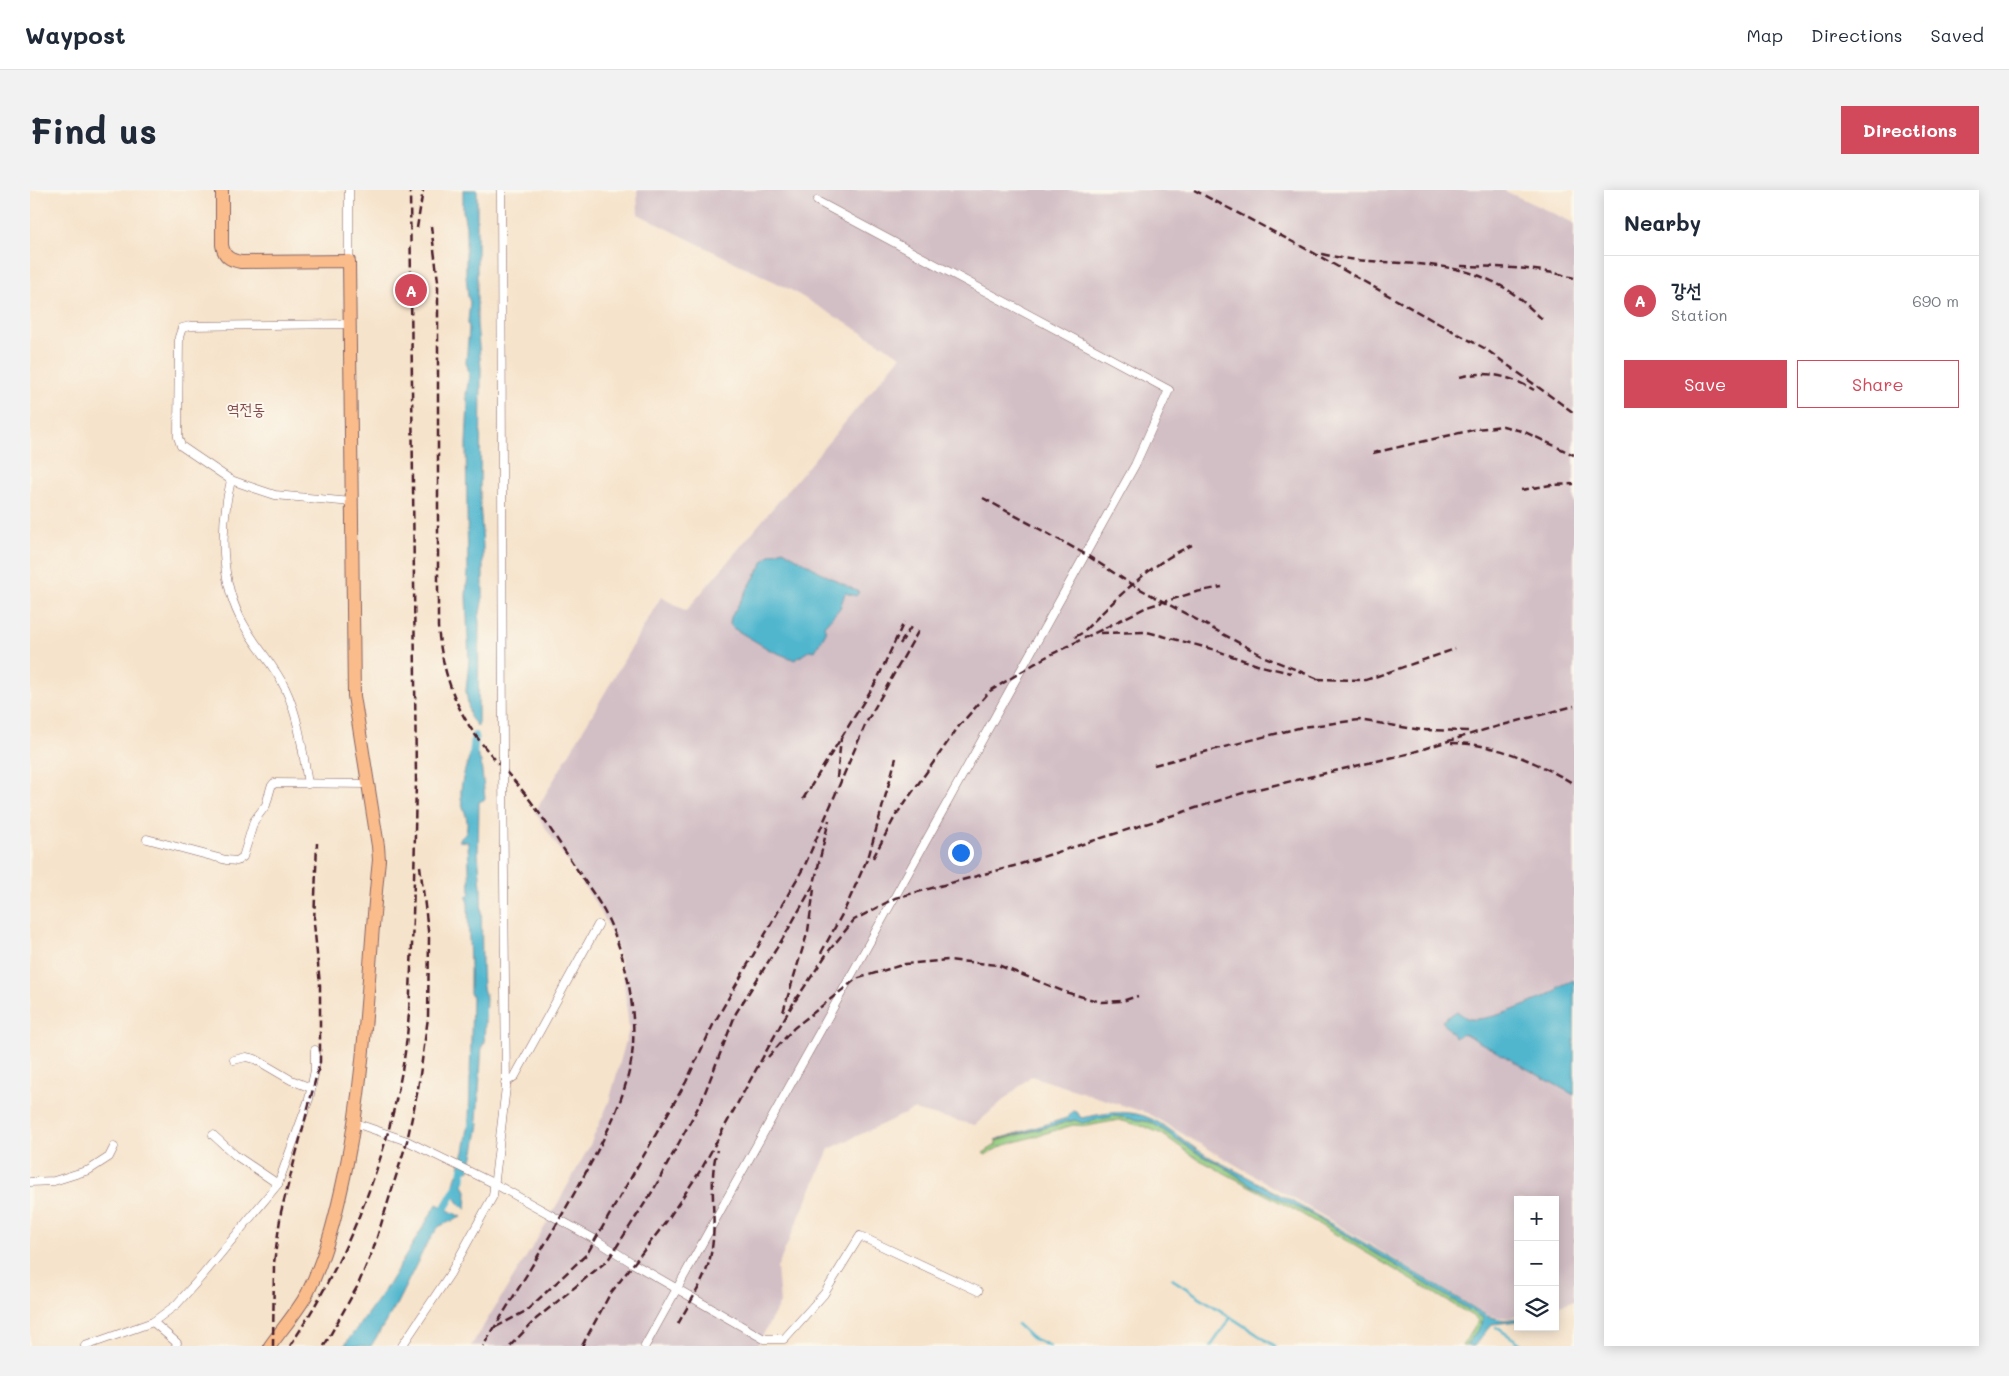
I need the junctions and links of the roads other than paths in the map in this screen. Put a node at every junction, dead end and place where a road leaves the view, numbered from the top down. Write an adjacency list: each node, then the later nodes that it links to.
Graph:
1 (222, 190): 5 (main road)
2 (349, 190): 5 (street)
3 (501, 190): 15 (street, bridge)
4 (818, 201): 23 (street)
5 (349, 261): 6 (main road)
6 (349, 324): 7 (street); 8 (main road)
7 (231, 480): 8 (street); 9 (street)
8 (352, 502): 10 (main road)
9 (308, 784): 10 (street); 11 (street)
10 (368, 784): 17 (main road)
11 (147, 839)
12 (598, 925): 15 (street)
13 (315, 1050): 16 (street)
14 (234, 1060): 16 (street)
15 (506, 1083): 22 (street)
16 (311, 1088): 21 (street)
17 (355, 1123): 22 (street); 29 (main road)
18 (213, 1135): 21 (street)
19 (114, 1147): 20 (street)
20 (30, 1182)
21 (278, 1184): 25 (street)
22 (495, 1184): 23 (street); 30 (street)
23 (676, 1288): 26 (street); 31 (street)
24 (978, 1292): 26 (street)
25 (153, 1322): 27 (street); 28 (street)
26 (762, 1342)
27 (85, 1346)
28 (176, 1346)
29 (270, 1346)
30 (402, 1346)
31 (645, 1346)

